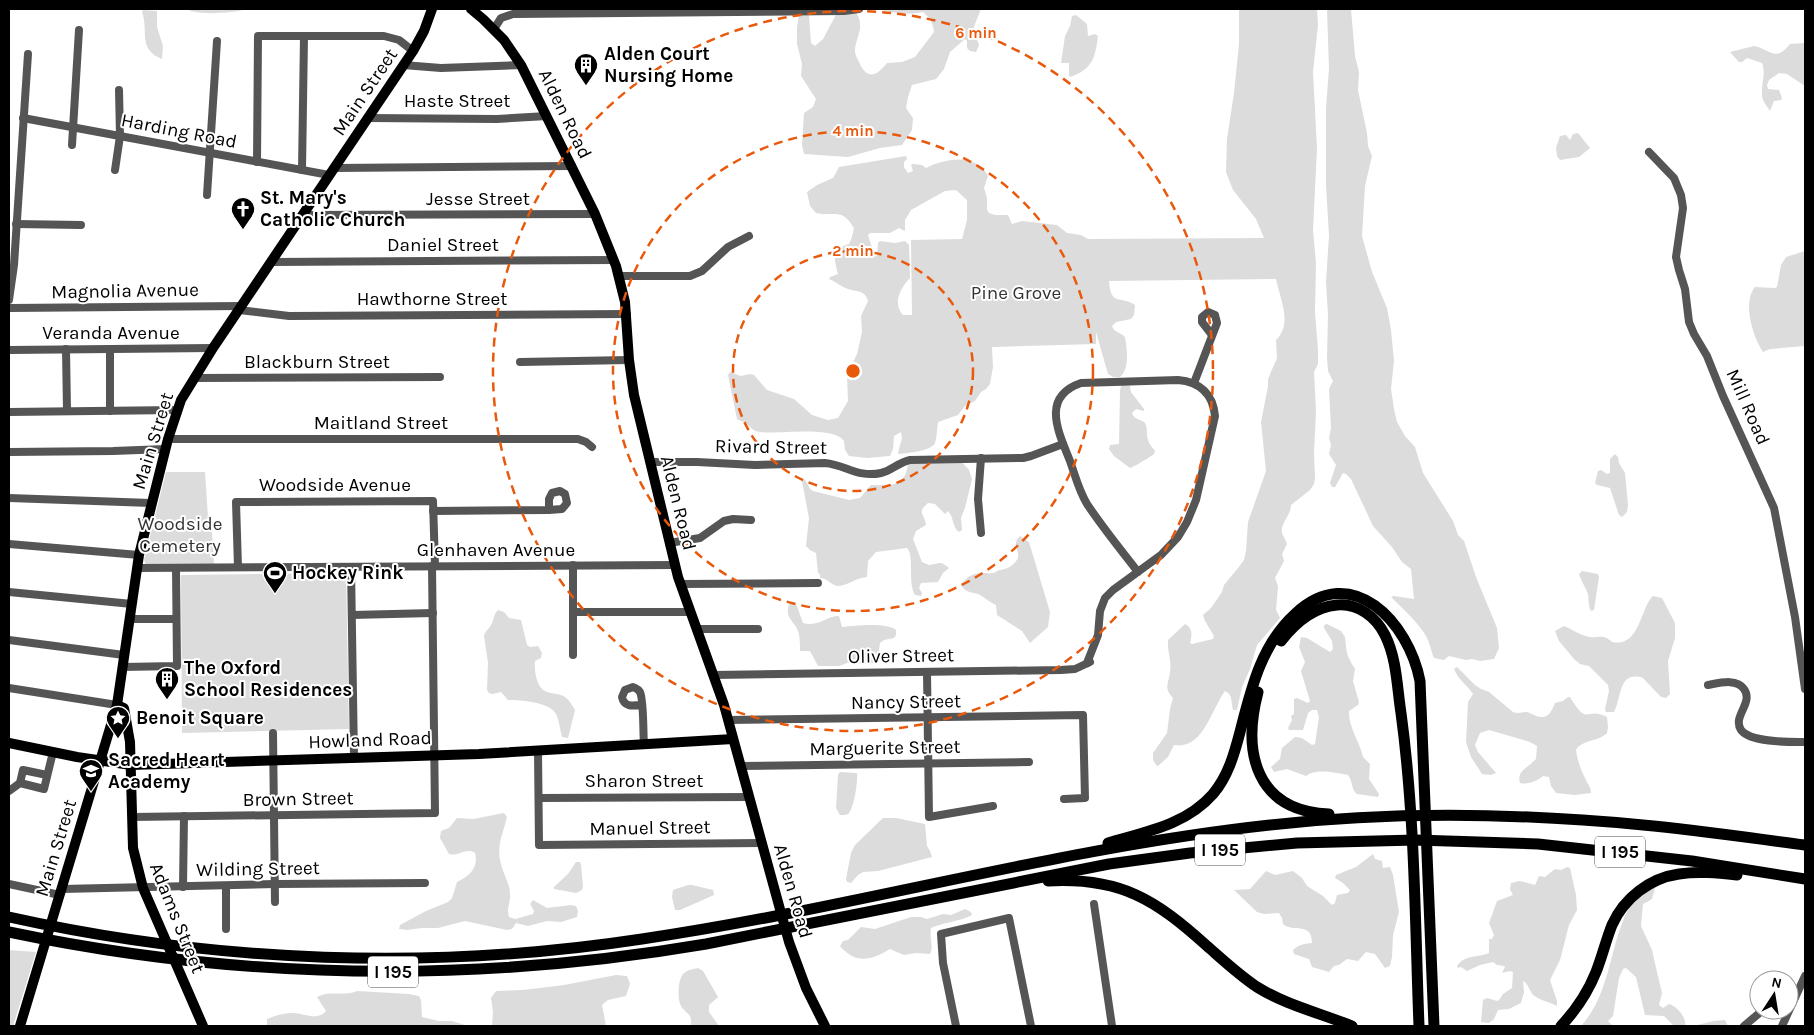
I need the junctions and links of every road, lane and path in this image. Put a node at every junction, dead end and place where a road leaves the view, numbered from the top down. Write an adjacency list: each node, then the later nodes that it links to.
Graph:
1 (470, 9): 4 (main road, Alden Road)
2 (859, 9): 4 (street)
3 (432, 10): 8 (main road, Main Street)
4 (494, 29): 11 (main road, Alden Road)
5 (79, 30): 16 (street)
6 (304, 37): 8 (street); 21 (street); 24 (street)
7 (217, 40): 20 (street)
8 (414, 51): 10 (main road, Main Street)
9 (28, 54): 14 (street)
10 (403, 65): 11 (street); 15 (main road, Main Street)
11 (522, 66): 13 (main road, Alden Road)
12 (119, 90): 17 (street)
13 (547, 116): 15 (street, Haste Street); 22 (main road, Alden Road)
14 (24, 118): 16 (street, Harding Road); 29 (street)
15 (368, 118): 25 (main road, Main Street)
16 (73, 127): 17 (street, Harding Road); 18 (street)
17 (120, 136): 20 (street, Harding Road); 23 (street)
18 (72, 145)
19 (1649, 152): 88 (street, Mill Road)
20 (210, 153): 21 (street, Harding Road); 26 (street)
21 (258, 162): 24 (street, Harding Road)
22 (572, 166): 25 (street, Harding Road); 27 (main road, Alden Road)
23 (116, 170)
24 (302, 170): 25 (street, Harding Road)
25 (332, 172): 28 (main road, Main Street)
26 (207, 195)
27 (595, 214): 28 (street, Jesse Street); 32 (main road, Alden Road)
28 (302, 216): 33 (main road, Main Street)
29 (16, 224): 30 (street); 35 (street)
30 (81, 225)
31 (749, 236): 34 (street)
32 (614, 260): 33 (street, Daniel Street); 34 (main road, Alden Road)
33 (271, 262): 37 (main road, Main Street)
34 (619, 276): 38 (main road, Alden Road)
35 (9, 300)
36 (9, 308): 37 (street, Magnolia Avenue)
37 (240, 308): 38 (street, Hawthorne Street); 40 (main road, Main Street)
38 (627, 314): 44 (main road, Alden Road)
39 (1212, 335): 48 (street)
40 (213, 348): 42 (street, Veranda Avenue); 47 (main road, Main Street)
41 (66, 349): 42 (street, Veranda Avenue); 43 (street, Veranda Avenue); 50 (street)
42 (110, 349): 51 (street)
43 (9, 350)
44 (629, 360): 45 (street); 58 (main road, Alden Road)
45 (520, 362)
46 (440, 377): 47 (street, Blackburn Street)
47 (194, 378): 49 (main road, Main Street)
48 (1194, 383): 54 (street); 75 (street, Oliver Street)
49 (177, 410): 51 (street); 53 (main road, Main Street)
50 (67, 411): 51 (street); 52 (street)
51 (110, 411)
52 (9, 412)
53 (167, 444): 55 (street, Maitland Street); 56 (street, Maitland Street); 60 (main road, Main Street)
54 (1063, 444): 57 (street, Rivard Street); 75 (street)
55 (592, 447)
56 (9, 452)
57 (981, 458): 58 (street, Rivard Street); 64 (street)
58 (650, 462): 65 (main road, Alden Road)
59 (9, 498): 60 (street)
60 (151, 504): 67 (main road, Main Street)
61 (549, 510): 62 (street)
62 (434, 511): 70 (street); 71 (street, Woodside Avenue)
63 (751, 520): 65 (street)
64 (981, 533)
65 (669, 543): 69 (main road, Alden Road)
66 (9, 544): 67 (street)
67 (140, 555): 73 (main road, Main Street)
68 (574, 565): 69 (street, Glenhaven Avenue); 70 (street, Glenhaven Avenue); 80 (street)
69 (675, 565): 77 (main road, Alden Road)
70 (434, 566): 72 (street, Glenhaven Avenue); 82 (street)
71 (238, 567): 72 (street, Glenhaven Avenue); 74 (street, Glenhaven Avenue)
72 (351, 567): 83 (street)
73 (137, 568): 74 (street, Glenhaven Avenue); 79 (main road, Main Street)
74 (176, 568): 85 (street)
75 (1138, 572): 93 (street, Oliver Street)
76 (818, 583): 77 (street)
77 (680, 584): 81 (main road, Alden Road)
78 (9, 592): 79 (street)
79 (132, 604): 84 (main road, Main Street)
80 (573, 612): 81 (street); 90 (street)
81 (690, 612): 86 (main road, Alden Road)
82 (433, 613): 83 (street); 109 (street)
83 (352, 615): 110 (street)
84 (129, 619): 85 (street); 91 (main road, Main Street)
85 (176, 619): 92 (street)
86 (696, 629): 87 (street); 94 (main road, Alden Road)
87 (758, 629)
88 (1801, 632): 97 (street, Mill Road)
89 (9, 640): 91 (street)
90 (573, 655)
91 (124, 656): 92 (main road, Main Street)
92 (122, 667): 98 (main road, Main Street)
93 (927, 672): 94 (street, Oliver Street); 100 (street)
94 (714, 674): 101 (main road, Alden Road)
95 (1708, 685): 105 (street)
96 (9, 688): 98 (street)
97 (1805, 689)
98 (117, 704): 111 (main road, Main Street); 115 (main road, Adams Street)
99 (641, 705): 106 (street)
100 (928, 718): 101 (street, Nancy Street); 114 (street); 122 (street, Nancy Street)
101 (728, 720): 103 (main road, Alden Road)
102 (273, 733): 112 (street)
103 (733, 739): 106 (main road, Howland Road); 116 (main road, Alden Road)
104 (9, 742): 108 (main road, Howland Road)
105 (1805, 742)
106 (644, 745): 107 (main road, Howland Road)
107 (538, 751): 109 (main road, Howland Road); 121 (street)
108 (53, 752): 111 (main road, Howland Road); 117 (street)
109 (434, 755): 110 (main road, Howland Road); 124 (street, Brown Street)
110 (354, 758): 112 (main road, Howland Road)
111 (100, 760): 115 (main road, Howland Road); 139 (main road, Main Street)
112 (274, 761): 115 (main road, Howland Road); 124 (street)
113 (1029, 762): 114 (street, Marguerite Street)
114 (928, 764): 116 (street, Marguerite Street); 123 (street)
115 (131, 765): 127 (main road, Adams Street)
116 (741, 766): 120 (main road, Alden Road)
117 (47, 775): 118 (street); 118 (street)
118 (20, 783): 119 (street)
119 (9, 791)
120 (749, 797): 121 (street, Sharon Street); 128 (main road, Alden Road)
121 (539, 798): 128 (street, Manuel Street)
122 (1064, 799)
123 (993, 806)
124 (274, 814): 125 (street, Brown Street); 135 (street)
125 (184, 816): 127 (street, Brown Street); 137 (street)
126 (1395, 816): 129 (highway, I 195); 130 (highway, I 195); 153 (highway)
127 (132, 817): 138 (main road, Adams Street)
128 (762, 843): 148 (main road, Alden Road)
129 (1805, 845)
130 (1051, 860): 142 (highway, I 195); 154 (highway)
131 (1805, 879): 133 (highway, I 195); 155 (highway)
132 (425, 883): 135 (street, Wilding Street)
133 (1009, 883): 144 (highway, I 195); 152 (highway)
134 (9, 884): 139 (street, Wilding Street)
135 (275, 884): 136 (street, Wilding Street); 140 (street)
136 (226, 886): 137 (street, Wilding Street); 143 (street)
137 (182, 887): 138 (street, Wilding Street)
138 (143, 888): 139 (street, Wilding Street); 147 (main road, Adams Street)
139 (61, 892): 146 (main road, Main Street)
140 (275, 902)
141 (1094, 904): 151 (street)
142 (9, 916)
143 (226, 929)
144 (9, 932)
145 (1805, 976): 156 (street)
146 (20, 1026)
147 (203, 1026)
148 (825, 1026)
149 (956, 1026): 150 (street)
150 (1031, 1026)
151 (1112, 1026)
152 (1352, 1026)
153 (1419, 1026)
154 (1434, 1026)
155 (1561, 1026)
156 (1782, 1026)

